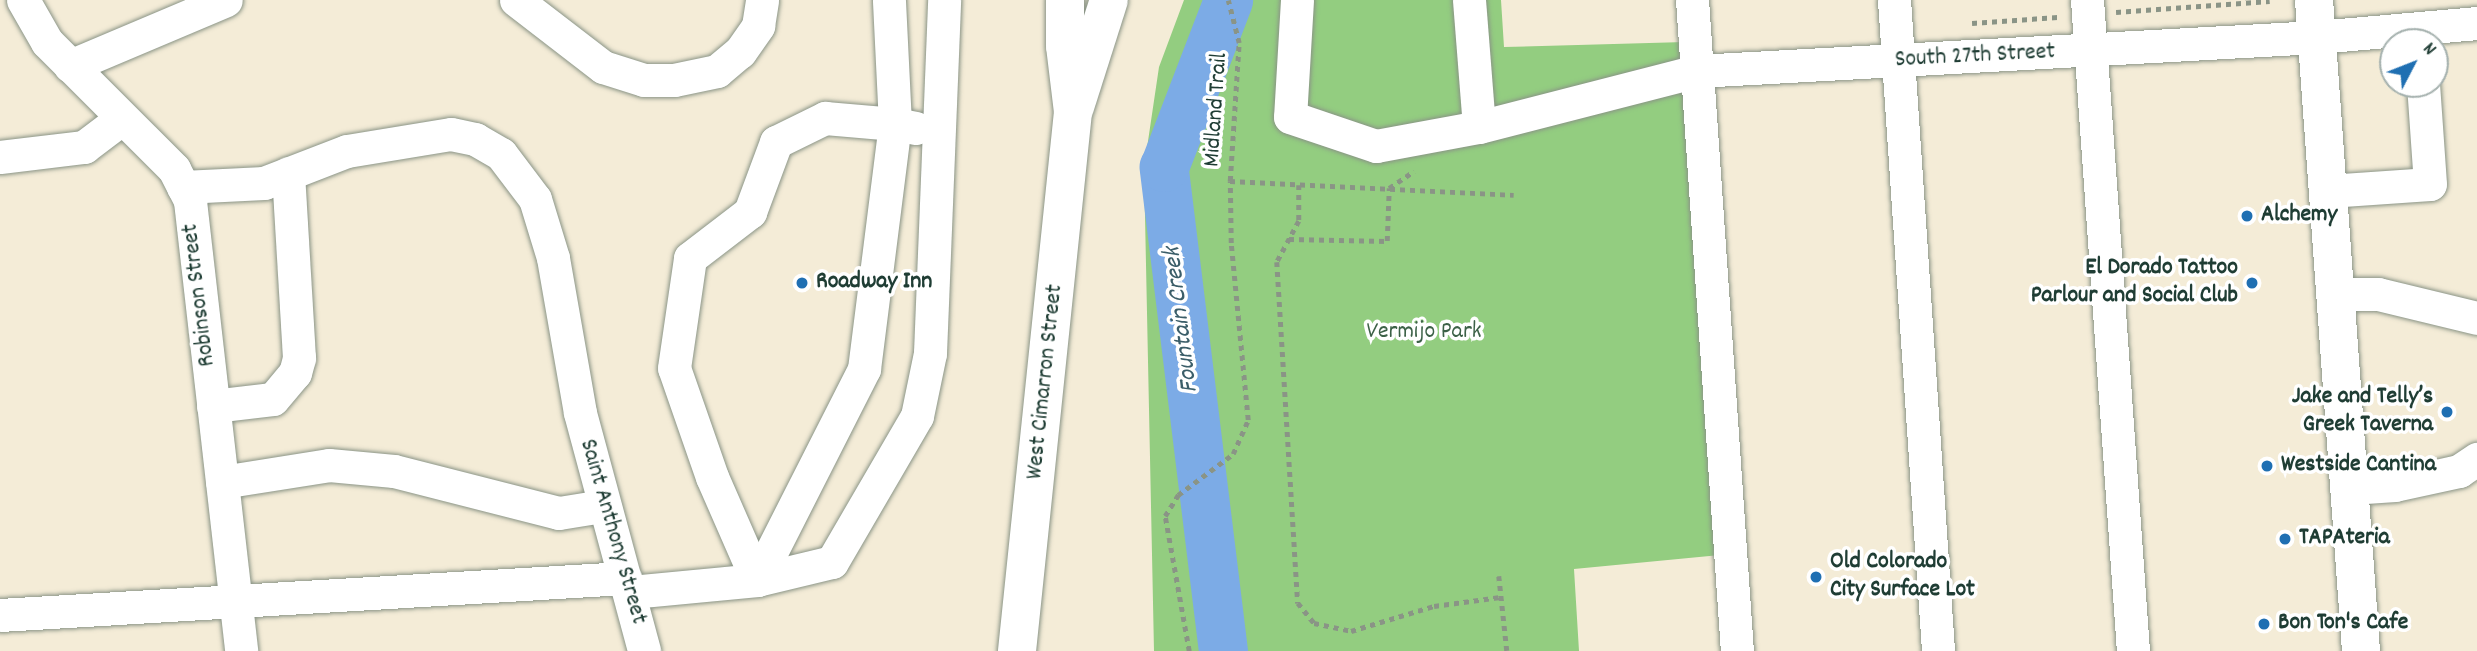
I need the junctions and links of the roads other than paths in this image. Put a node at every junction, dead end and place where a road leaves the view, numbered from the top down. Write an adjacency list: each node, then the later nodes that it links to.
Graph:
1 (23, 0): 21 (street, Robinson Street)
2 (226, 0): 21 (street)
3 (516, 0): 4 (street)
4 (761, 0)
5 (890, 0): 26 (street)
6 (944, 0): 28 (street)
7 (1065, 0): 24 (main road, West Cimarron Street)
8 (1109, 0): 24 (main road, West Cimarron Street)
9 (1297, 0): 27 (street, South 27th Street)
10 (1469, 0): 27 (street)
11 (1692, 0): 22 (street)
12 (1894, 0): 20 (street)
13 (2087, 0): 19 (street)
14 (2314, 0): 18 (main road)
15 (2477, 23): 16 (street, South 27th Street)
16 (2449, 29)
17 (2379, 36): 18 (street, South 27th Street)
18 (2317, 37): 19 (street, South 27th Street); 32 (main road)
19 (2091, 50): 20 (street, South 27th Street); 49 (street)
20 (1899, 62): 22 (street, South 27th Street); 48 (street)
21 (71, 66): 25 (street, Robinson Street)
22 (1697, 71): 27 (street, South 27th Street); 47 (street)
23 (2424, 98): 32 (street)
24 (1073, 112): 46 (main road, West Cimarron Street)
25 (121, 119): 29 (street); 31 (street, Robinson Street)
26 (895, 124): 28 (street); 40 (street); 40 (street)
27 (1479, 127)
28 (939, 133): 40 (street)
29 (0, 157)
30 (288, 173): 31 (street, Saint Anthony Street); 35 (street); 39 (street, Saint Anthony Street)
31 (183, 187): 35 (street, Robinson Street)
32 (2328, 191): 33 (main road)
33 (2336, 294): 34 (street); 38 (main road)
34 (2477, 318)
35 (213, 406): 37 (street, Robinson Street)
36 (2477, 459): 38 (street)
37 (222, 482): 39 (street); 42 (street, Robinson Street)
38 (2350, 488): 50 (main road)
39 (602, 506): 41 (street, Saint Anthony Street)
40 (758, 580): 41 (street)
41 (628, 585): 42 (street); 45 (street, Saint Anthony Street)
42 (235, 601): 43 (street); 44 (street, Robinson Street)
43 (0, 615)
44 (241, 651)
45 (645, 651)
46 (1017, 651)
47 (1737, 651)
48 (1938, 651)
49 (2133, 651)
50 (2361, 651)

